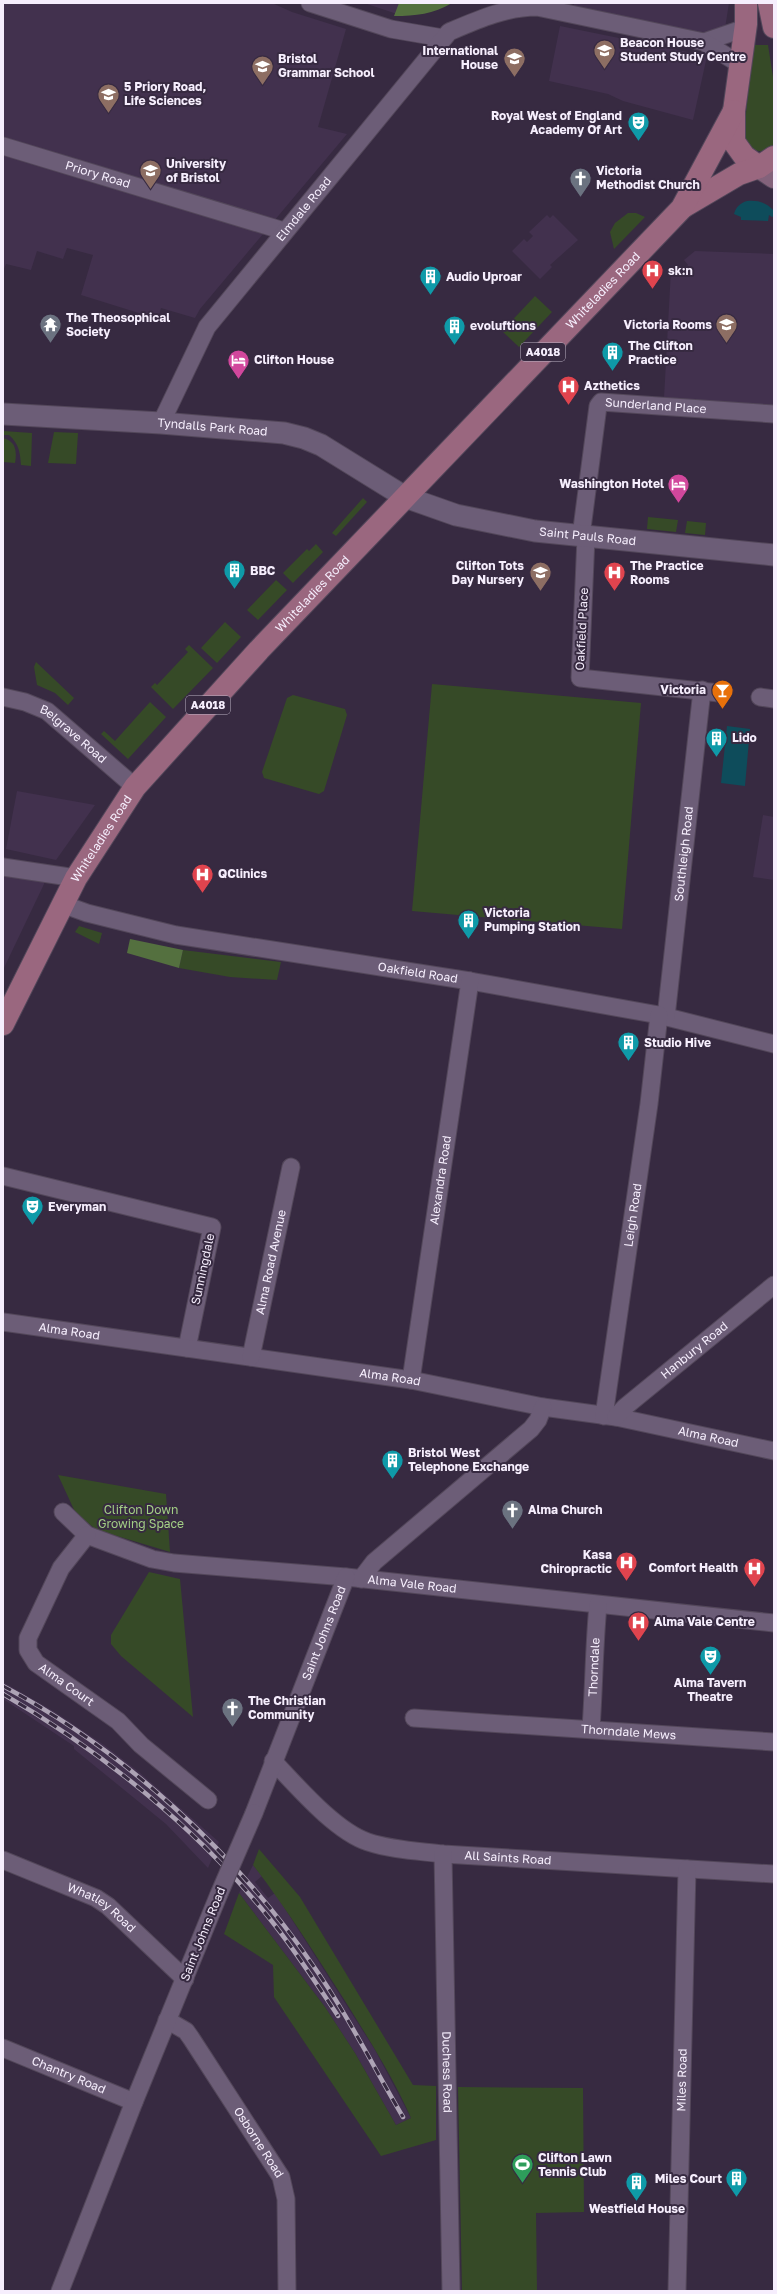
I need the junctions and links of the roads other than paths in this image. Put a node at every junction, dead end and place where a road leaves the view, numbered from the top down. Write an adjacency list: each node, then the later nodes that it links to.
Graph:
1 (310, 3): 7 (street)
2 (746, 3): 6 (main road, A4018)
3 (770, 3): 5 (main road)
4 (479, 14): 7 (street, Elmdale Road); 8 (street, Elmdale Road)
5 (774, 27)
6 (745, 28): 8 (street); 9 (main road, A4018)
7 (446, 35): 14 (street, Elmdale Road)
8 (704, 42): 9 (street)
9 (741, 65): 10 (main road, A4018)
10 (734, 111): 12 (main road, A4018); 13 (main road, A4018)
11 (3, 146): 14 (street, Priory Road)
12 (769, 167): 13 (main road, A4018)
13 (682, 208): 18 (main road, Whiteladies Road / A4018)
14 (284, 231): 17 (street, Elmdale Road)
15 (3, 414): 17 (street, Tyndalls Park Road)
16 (774, 414): 19 (street, Sunderland Place)
17 (161, 423): 18 (street, Tyndalls Park Road)
18 (404, 498): 19 (street, Saint Pauls Road); 23 (main road, Whiteladies Road / A4018)
19 (584, 536): 20 (street, Saint Pauls Road); 21 (street, Oakfield Place)
20 (774, 554)
21 (710, 692): 28 (street, Southleigh Road)
22 (3, 697): 23 (street, Belgrave Road)
23 (135, 787): 25 (main road, Whiteladies Road / A4018)
24 (3, 867): 25 (street)
25 (76, 878): 26 (main road, Whiteladies Road / A4018)
26 (62, 904): 27 (street, Oakfield Road); 29 (main road, Whiteladies Road / A4018)
27 (470, 981): 28 (street, Oakfield Road); 37 (street, Alexandra Road)
28 (662, 1016): 30 (street, Oakfield Road); 39 (street, Leigh Road)
29 (3, 1024)
30 (774, 1044)
31 (291, 1167): 36 (street, Alma Road Avenue)
32 (3, 1176): 35 (street, Sunningdale)
33 (774, 1285): 39 (street, Hanbury Road)
34 (3, 1322): 35 (street, Alma Road)
35 (187, 1348): 36 (street, Alma Road)
36 (251, 1357): 37 (street, Alma Road)
37 (411, 1380): 38 (street, Alma Road)
38 (543, 1407): 39 (street, Alma Road); 43 (street, Saint Johns Road)
39 (610, 1416): 40 (street, Alma Road)
40 (774, 1451)
41 (63, 1512): 42 (street, Alma Vale Road)
42 (87, 1535): 43 (street, Alma Vale Road); 50 (street, Alma Court)
43 (353, 1578): 44 (street, Alma Vale Road); 49 (street, Saint Johns Road)
44 (598, 1605): 45 (street, Alma Vale Road); 47 (street, Thorndale)
45 (774, 1623)
46 (414, 1718): 47 (street, Thorndale Mews)
47 (591, 1728): 48 (street, Thorndale Mews)
48 (774, 1742)
49 (273, 1761): 51 (street, All Saints Road); 55 (street, Saint Johns Road, bridge)
50 (208, 1800)
51 (443, 1854): 53 (street, All Saints Road); 61 (street, Duchess Road)
52 (3, 1860): 55 (street, Whatley Road)
53 (687, 1869): 54 (street, All Saints Road); 62 (street, Miles Road)
54 (774, 1874)
55 (185, 1979): 56 (street, Saint Johns Road)
56 (167, 2020): 58 (street, Saint Johns Road); 60 (street, Osborne Road)
57 (3, 2048): 58 (street, Chantry Road)
58 (134, 2102): 59 (street, Saint Johns Road)
59 (60, 2291)
60 (287, 2291)
61 (451, 2291)
62 (677, 2291)

